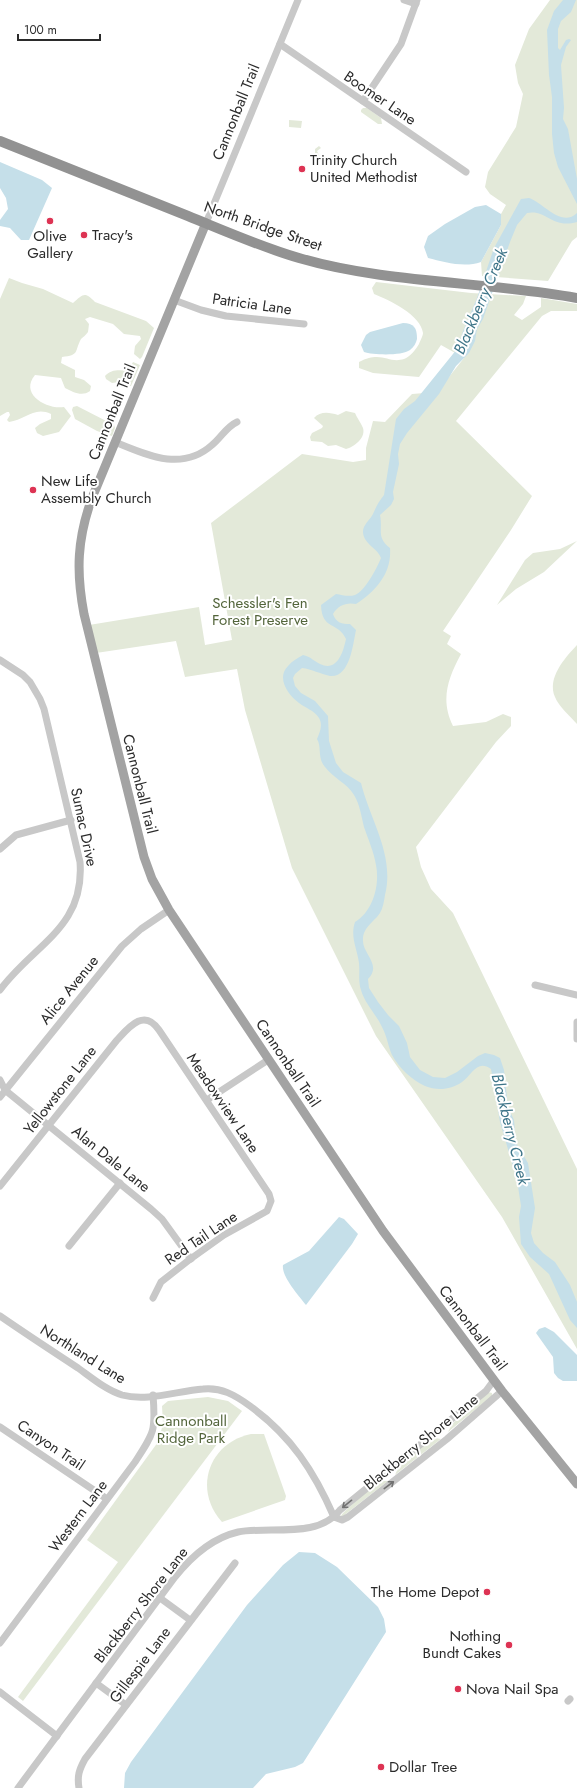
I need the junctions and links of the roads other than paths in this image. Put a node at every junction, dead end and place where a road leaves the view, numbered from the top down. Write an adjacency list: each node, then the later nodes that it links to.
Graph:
1 (298, 0): 4 (street, Cannonball Trail)
2 (404, 0): 3 (street)
3 (417, 2): 5 (street)
4 (280, 44): 5 (street, Boomer Lane); 8 (street, Cannonball Trail)
5 (363, 101): 7 (street, Boomer Lane)
6 (0, 141): 8 (highway, North Bridge Street)
7 (466, 172)
8 (206, 223): 9 (highway, North Bridge Street); 10 (main road, Cannonball Trail)
9 (577, 298)
10 (174, 300): 11 (street, Patricia Lane); 13 (main road, Cannonball Trail)
11 (304, 324)
12 (237, 422): 13 (street)
13 (115, 442): 17 (main road, Cannonball Trail)
14 (0, 660): 15 (street, Sumac Drive)
15 (71, 820): 16 (street); 19 (street, Sumac Drive)
16 (0, 847)
17 (169, 910): 24 (main road, Cannonball Trail); 26 (street, Alice Avenue)
18 (535, 986): 20 (street)
19 (0, 990)
20 (577, 995)
21 (146, 1019): 28 (street, Meadowview Lane); 29 (street, Yellowstone Lane)
22 (577, 1022): 23 (street)
23 (577, 1039)
24 (268, 1060): 28 (street); 37 (main road, Cannonball Trail)
25 (0, 1080): 26 (street, Alan Dale Lane)
26 (3, 1090): 27 (street, Alice Avenue); 29 (street, Alan Dale Lane)
27 (0, 1097)
28 (206, 1100): 32 (street, Meadowview Lane)
29 (49, 1125): 30 (street, Alan Dale Lane); 31 (street, Yellowstone Lane)
30 (120, 1183): 33 (street); 34 (street, Alan Dale Lane)
31 (0, 1186)
32 (270, 1206): 34 (street, Red Tail Lane)
33 (69, 1246)
34 (191, 1258): 35 (street, Red Tail Lane)
35 (153, 1298)
36 (0, 1316): 39 (street, Northland Lane)
37 (494, 1380): 38 (main road, Cannonball Trail); 41 (street, Blackberry Shore Lane)
38 (502, 1391): 42 (street, Blackberry Shore Lane); 43 (main road, Cannonball Trail)
39 (153, 1395): 44 (street, Western Lane); 45 (street, Northland Lane)
40 (0, 1427): 44 (street, Canyon Trail)
41 (439, 1429): 42 (street); 45 (street, Blackberry Shore Lane, one-way to 45)
42 (449, 1441): 45 (street, Blackberry Shore Lane, one-way to 42)
43 (577, 1484)
44 (107, 1498): 49 (street, Western Lane)
45 (334, 1517): 47 (street, Blackberry Shore Lane)
46 (235, 1563): 48 (street, Gillespie Lane)
47 (160, 1598): 48 (street); 50 (street, Blackberry Shore Lane)
48 (190, 1620): 52 (street, Gillespie Lane)
49 (0, 1643)
50 (96, 1684): 52 (street); 53 (street, Blackberry Shore Lane)
51 (0, 1692): 53 (street)
52 (126, 1706): 55 (street, Gillespie Lane)
53 (57, 1736): 54 (street, Blackberry Shore Lane)
54 (18, 1788)
55 (79, 1788)

